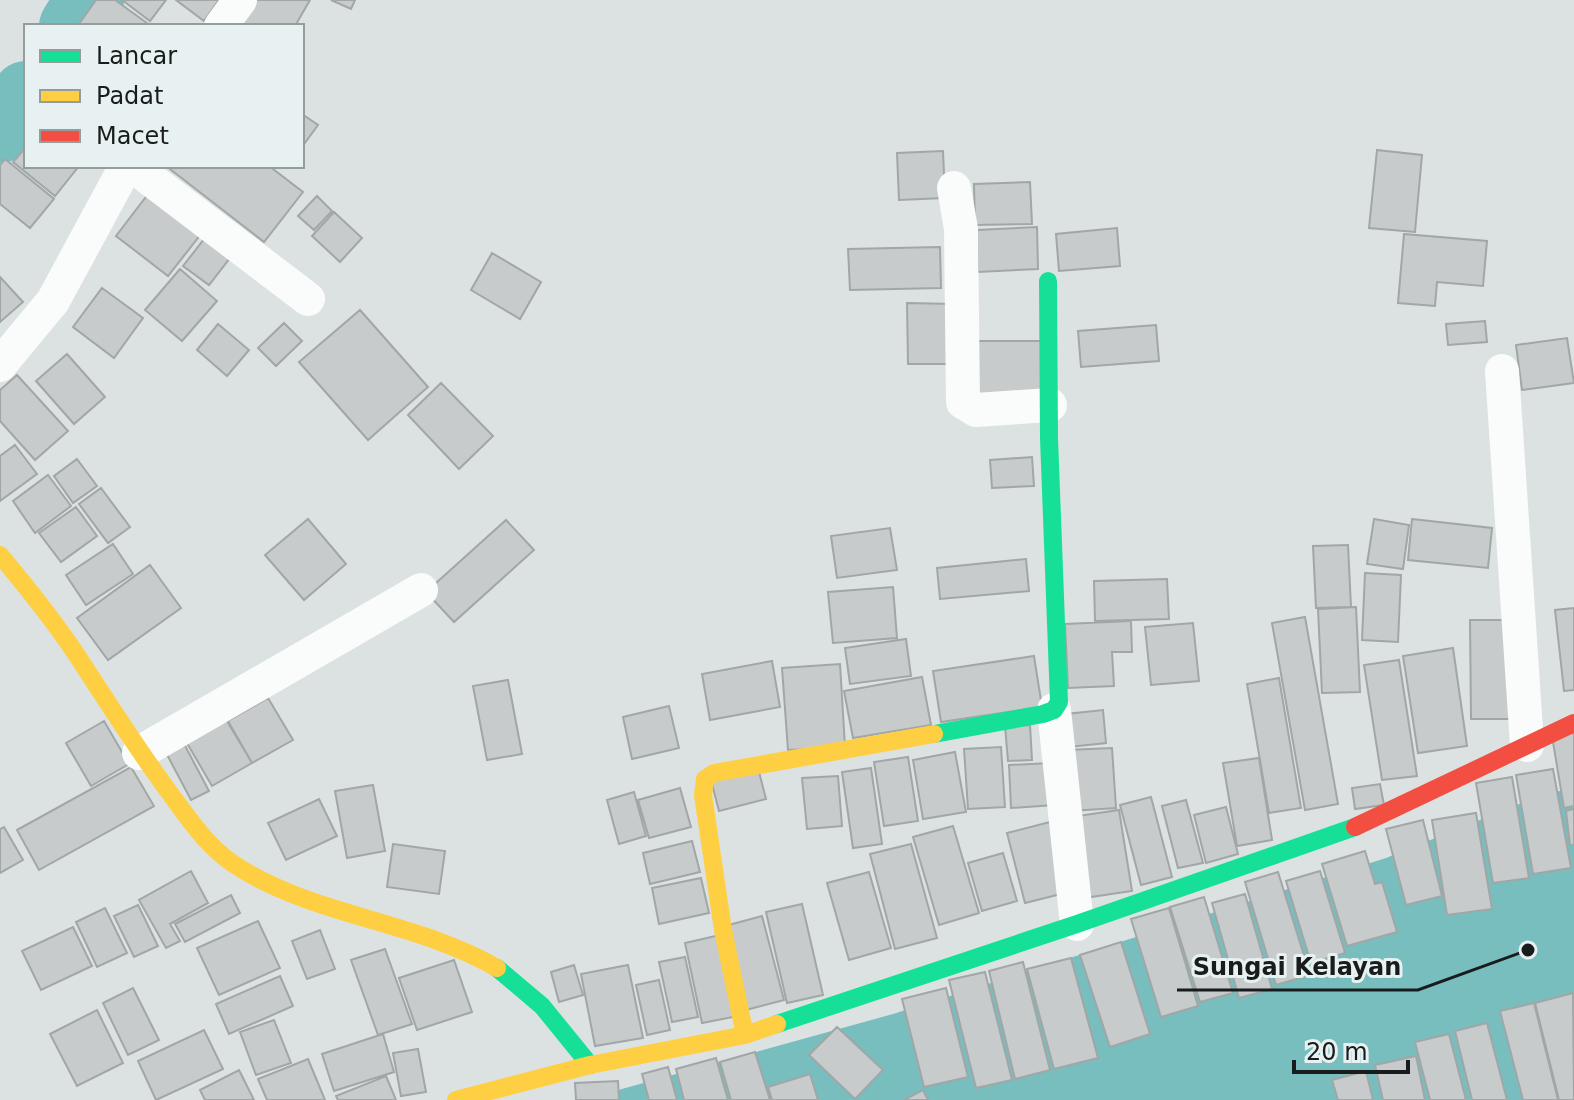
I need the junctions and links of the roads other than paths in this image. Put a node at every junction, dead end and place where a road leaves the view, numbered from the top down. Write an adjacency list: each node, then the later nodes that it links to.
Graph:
1 (240, 0): 2 (street)
2 (222, 24)
3 (125, 168): 8 (street)
4 (136, 168): 7 (street)
5 (954, 188): 10 (street)
6 (1048, 281): 10 (street)
7 (308, 299)
8 (0, 365)
9 (1502, 371): 15 (street)
10 (1050, 405): 13 (street)
11 (0, 555): 16 (street)
12 (421, 590): 16 (street)
13 (1054, 710): 17 (street); 18 (street)
14 (1574, 723): 15 (street)
15 (1527, 745): 17 (street)
16 (139, 753): 19 (street)
17 (1077, 924): 18 (street)
18 (745, 1035): 19 (street)
19 (590, 1065): 20 (street)
20 (456, 1100)

